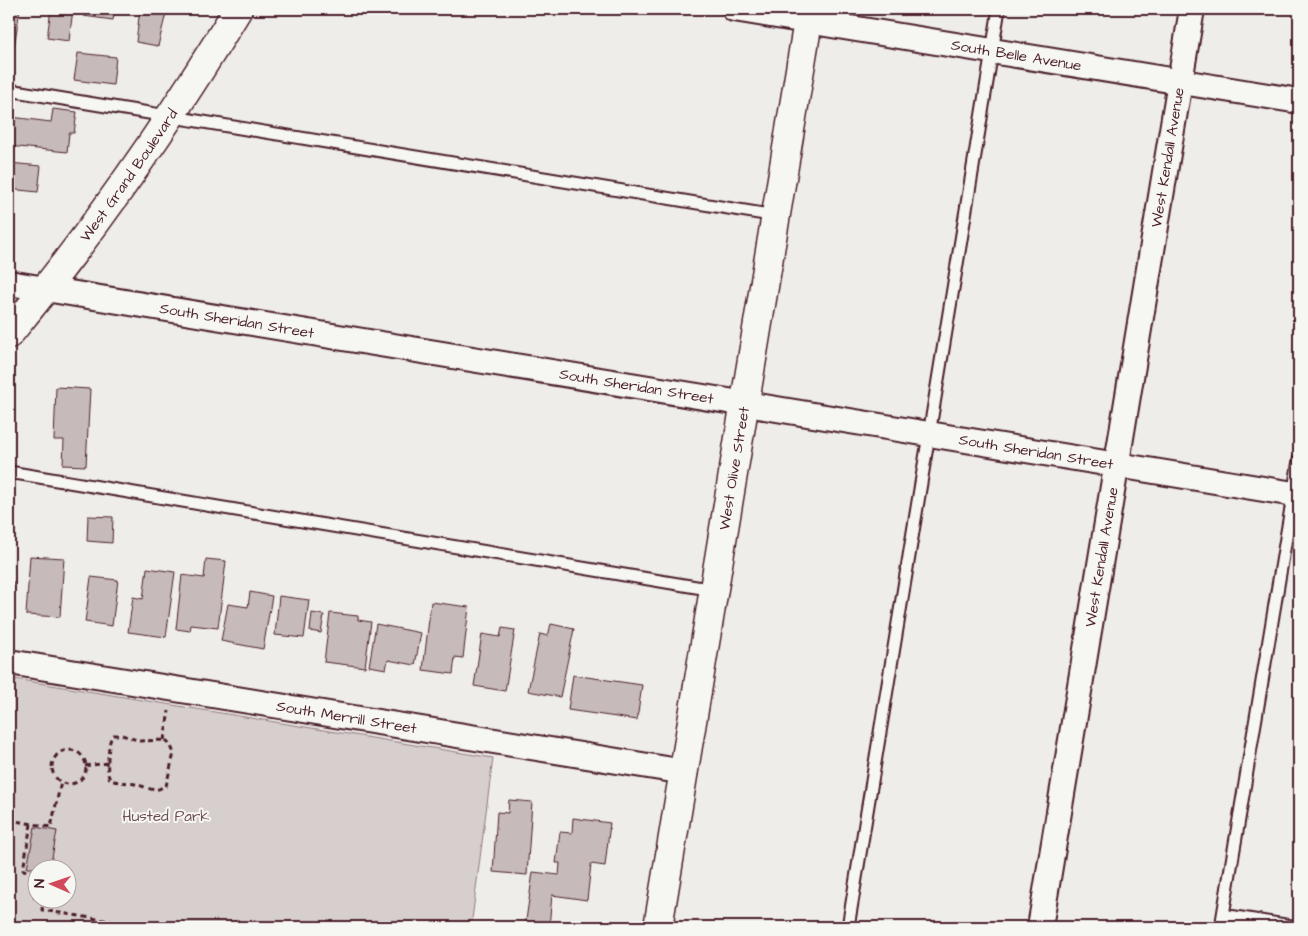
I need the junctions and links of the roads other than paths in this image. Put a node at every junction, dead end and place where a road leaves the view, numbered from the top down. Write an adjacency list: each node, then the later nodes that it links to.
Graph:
1 (238, 9): 10 (street, West Grand Boulevard)
2 (734, 9): 5 (street, South Belle Avenue)
3 (999, 9): 6 (lane)
4 (1192, 9): 7 (street, West Kendall Avenue)
5 (809, 15): 6 (street, South Belle Avenue); 11 (street, West Olive Street)
6 (992, 51): 7 (street, South Belle Avenue); 16 (lane)
7 (1180, 82): 9 (street, South Belle Avenue); 18 (street, West Kendall Avenue)
8 (9, 90): 10 (lane)
9 (1299, 102)
10 (171, 116): 11 (lane); 13 (street, West Grand Boulevard)
11 (776, 216): 15 (street, West Olive Street)
12 (9, 283): 13 (street, South Sheridan Street)
13 (45, 289): 14 (street, West Grand Boulevard); 15 (street, South Sheridan Street)
14 (9, 334)
15 (745, 404): 16 (street, South Sheridan Street); 21 (street, West Olive Street)
16 (928, 433): 18 (street, South Sheridan Street); 26 (lane)
17 (1299, 460): 20 (lane)
18 (1118, 465): 20 (street, South Sheridan Street); 27 (street, West Kendall Avenue)
19 (9, 472): 21 (lane)
20 (1294, 494): 24 (lane)
21 (714, 590): 23 (street, West Olive Street)
22 (9, 662): 23 (street, South Merrill Street)
23 (685, 772): 25 (street, West Olive Street)
24 (1223, 915): 28 (lane); 29 (lane)
25 (658, 927)
26 (848, 927)
27 (1040, 927)
28 (1221, 927)
29 (1298, 927)

